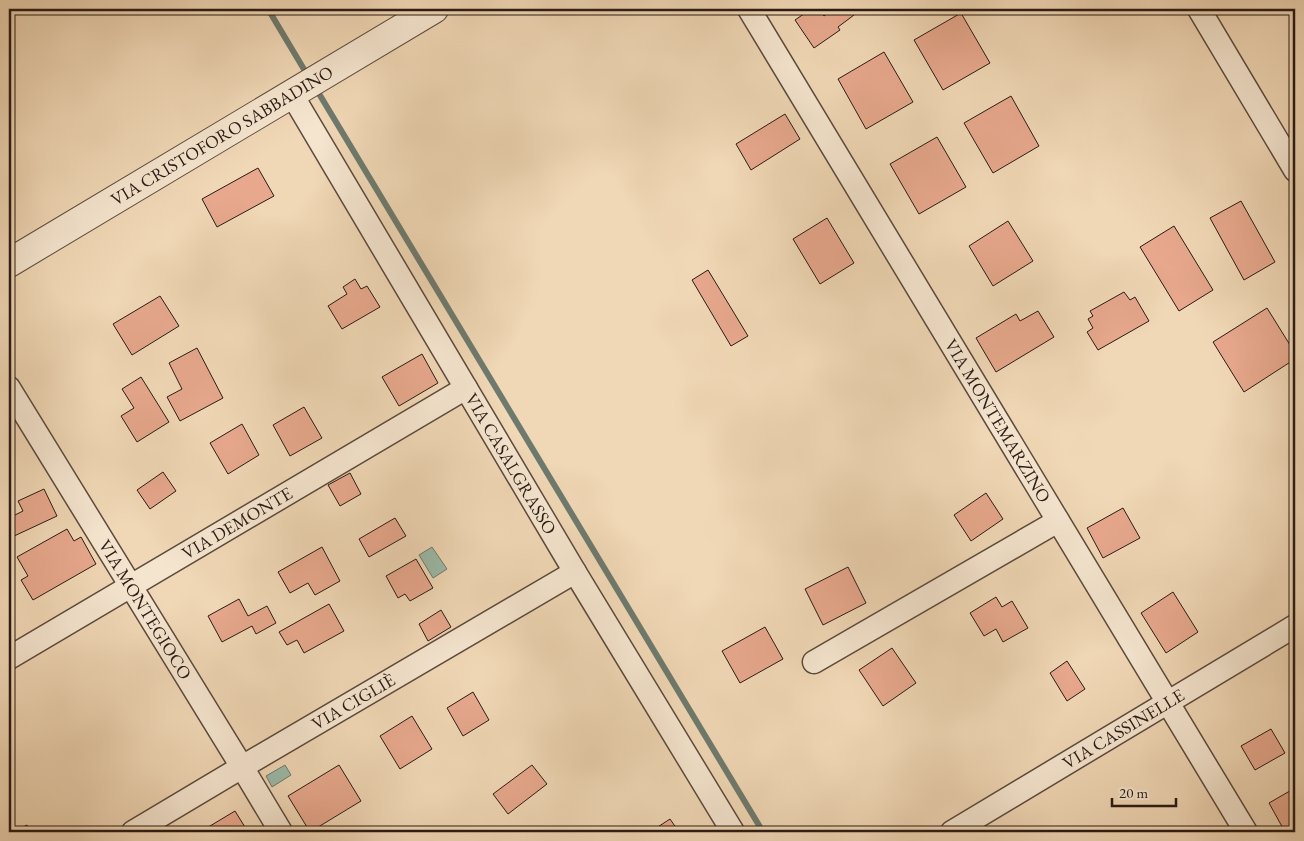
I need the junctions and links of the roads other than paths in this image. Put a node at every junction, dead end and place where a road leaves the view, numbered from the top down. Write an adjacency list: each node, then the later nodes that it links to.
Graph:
1 (434, 9): 4 (street, VIA CRISTOFORO SABBADINO)
2 (749, 9): 9 (street, VIA MONTEMARZINO)
3 (1199, 9): 5 (street)
4 (295, 91): 6 (street, VIA CRISTOFORO SABBADINO); 8 (street, VIA CASALGRASSO)
5 (1295, 170)
6 (9, 263)
7 (9, 388): 11 (street, VIA MONTEGIOCO)
8 (466, 388): 10 (street, VIA CASALGRASSO); 11 (street, VIA DEMONTE)
9 (1058, 521): 14 (street); 15 (street, VIA MONTEMARZINO)
10 (575, 572): 16 (street, VIA CIGLIÈ); 19 (street, VIA CASALGRASSO)
11 (130, 586): 13 (street, VIA DEMONTE); 16 (street, VIA MONTEGIOCO)
12 (1295, 626): 15 (street, VIA CASSINELLE)
13 (9, 658)
14 (814, 662)
15 (1168, 702): 20 (street, VIA CASSINELLE); 21 (street, VIA MONTEMARZINO)
16 (242, 767): 17 (street, VIA CIGLIÈ); 18 (street, VIA MONTEGIOCO)
17 (133, 832)
18 (281, 832)
19 (733, 832)
20 (952, 832)
21 (1246, 832)

